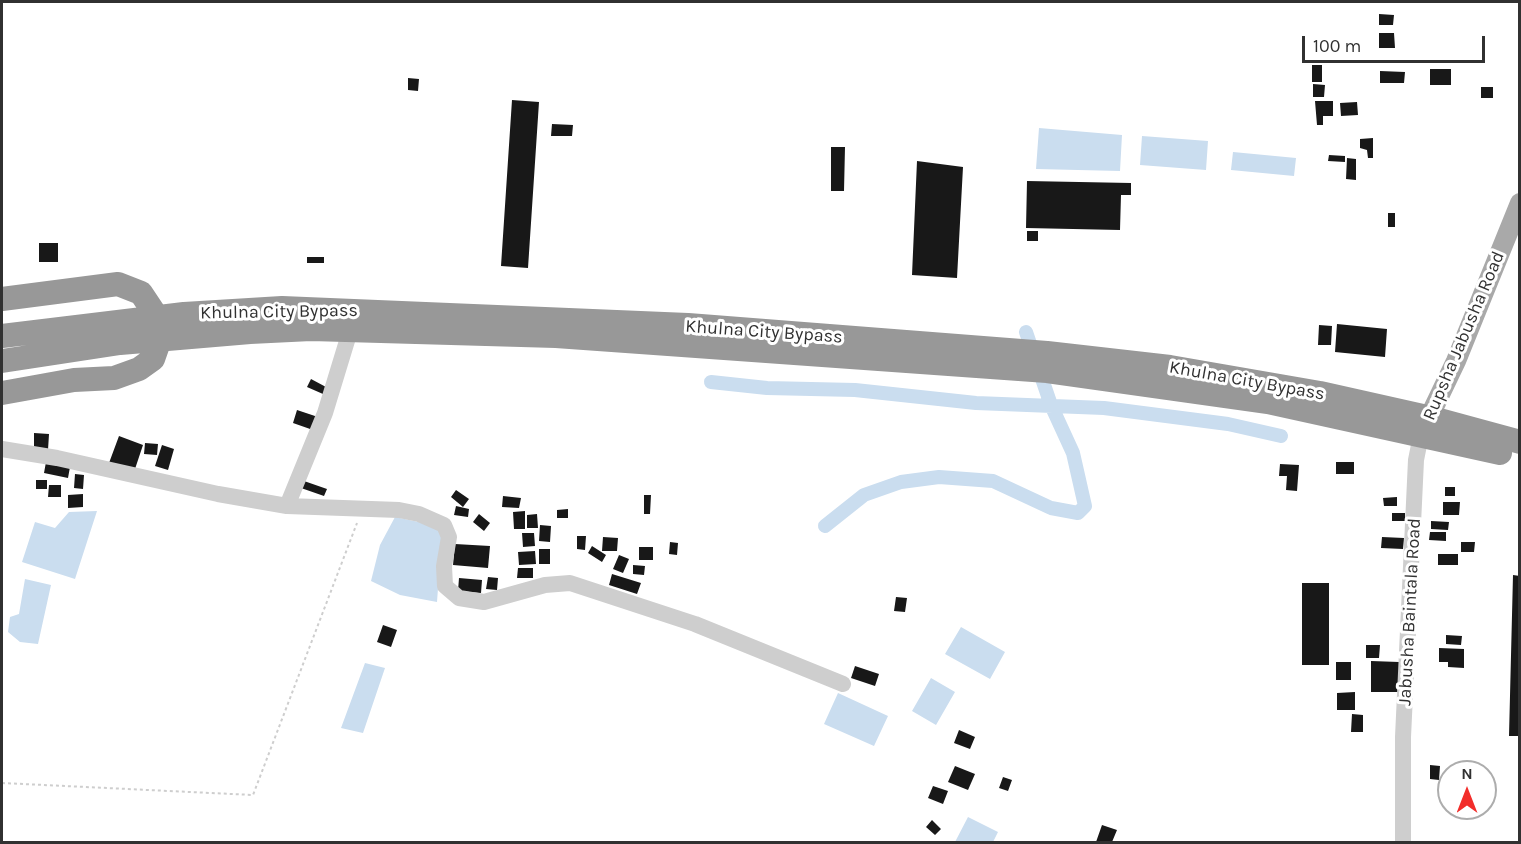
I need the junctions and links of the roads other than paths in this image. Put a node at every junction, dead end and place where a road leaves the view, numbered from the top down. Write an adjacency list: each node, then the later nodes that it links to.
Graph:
1 (1520, 204): 8 (main road, Rupsha Jabusha Road)
2 (2, 299): 3 (highway)
3 (159, 328): 4 (highway, Khulna City Bypass); 5 (highway, Khulna City Bypass); 6 (highway, Khulna City Bypass); 7 (highway); 8 (highway, Khulna City Bypass)
4 (350, 331): 8 (highway, Khulna City Bypass); 12 (street)
5 (2, 336)
6 (2, 361)
7 (2, 393)
8 (1425, 426): 9 (highway, Khulna City Bypass); 11 (highway, Khulna City Bypass); 14 (street, Jabusha Baintala Road)
9 (1520, 442)
10 (2, 449): 12 (street)
11 (1520, 457)
12 (287, 506): 13 (street)
13 (843, 684)
14 (1403, 843)

